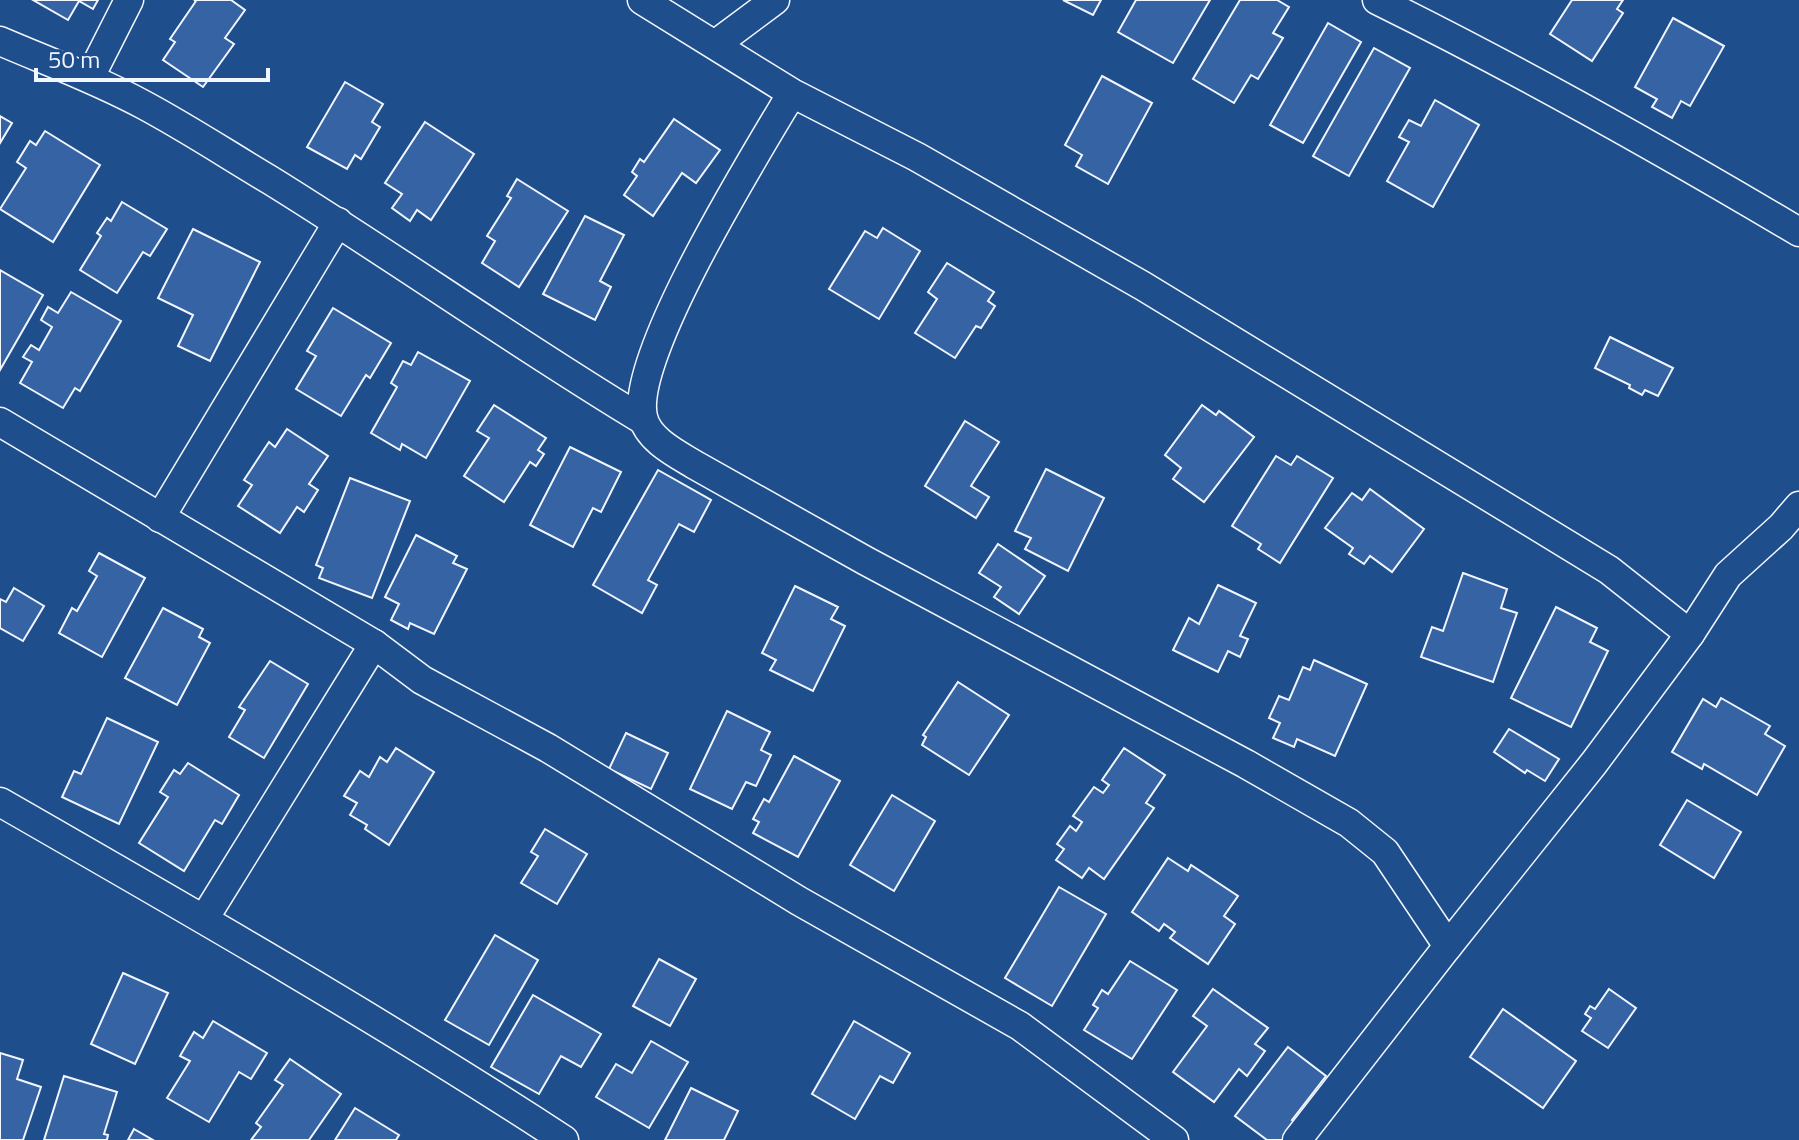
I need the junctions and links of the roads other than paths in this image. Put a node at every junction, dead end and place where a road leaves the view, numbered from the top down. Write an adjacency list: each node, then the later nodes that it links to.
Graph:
1 (129, 0): 7 (street)
2 (642, 0): 6 (street)
3 (775, 0): 6 (street)
4 (1377, 0): 10 (street)
5 (0, 41): 7 (street)
6 (716, 44): 8 (street)
7 (90, 77): 9 (street)
8 (792, 93): 11 (street); 15 (street)
9 (338, 222): 11 (street); 14 (street)
10 (1799, 232)
11 (643, 420): 19 (street)
12 (0, 422): 14 (street)
13 (1799, 506): 15 (street)
14 (160, 518): 16 (street)
15 (1690, 634): 19 (street)
16 (374, 644): 18 (street); 21 (street)
17 (0, 802): 18 (street)
18 (204, 919): 20 (street)
19 (1448, 946): 22 (street)
20 (564, 1140)
21 (1174, 1140)
22 (1297, 1140)

